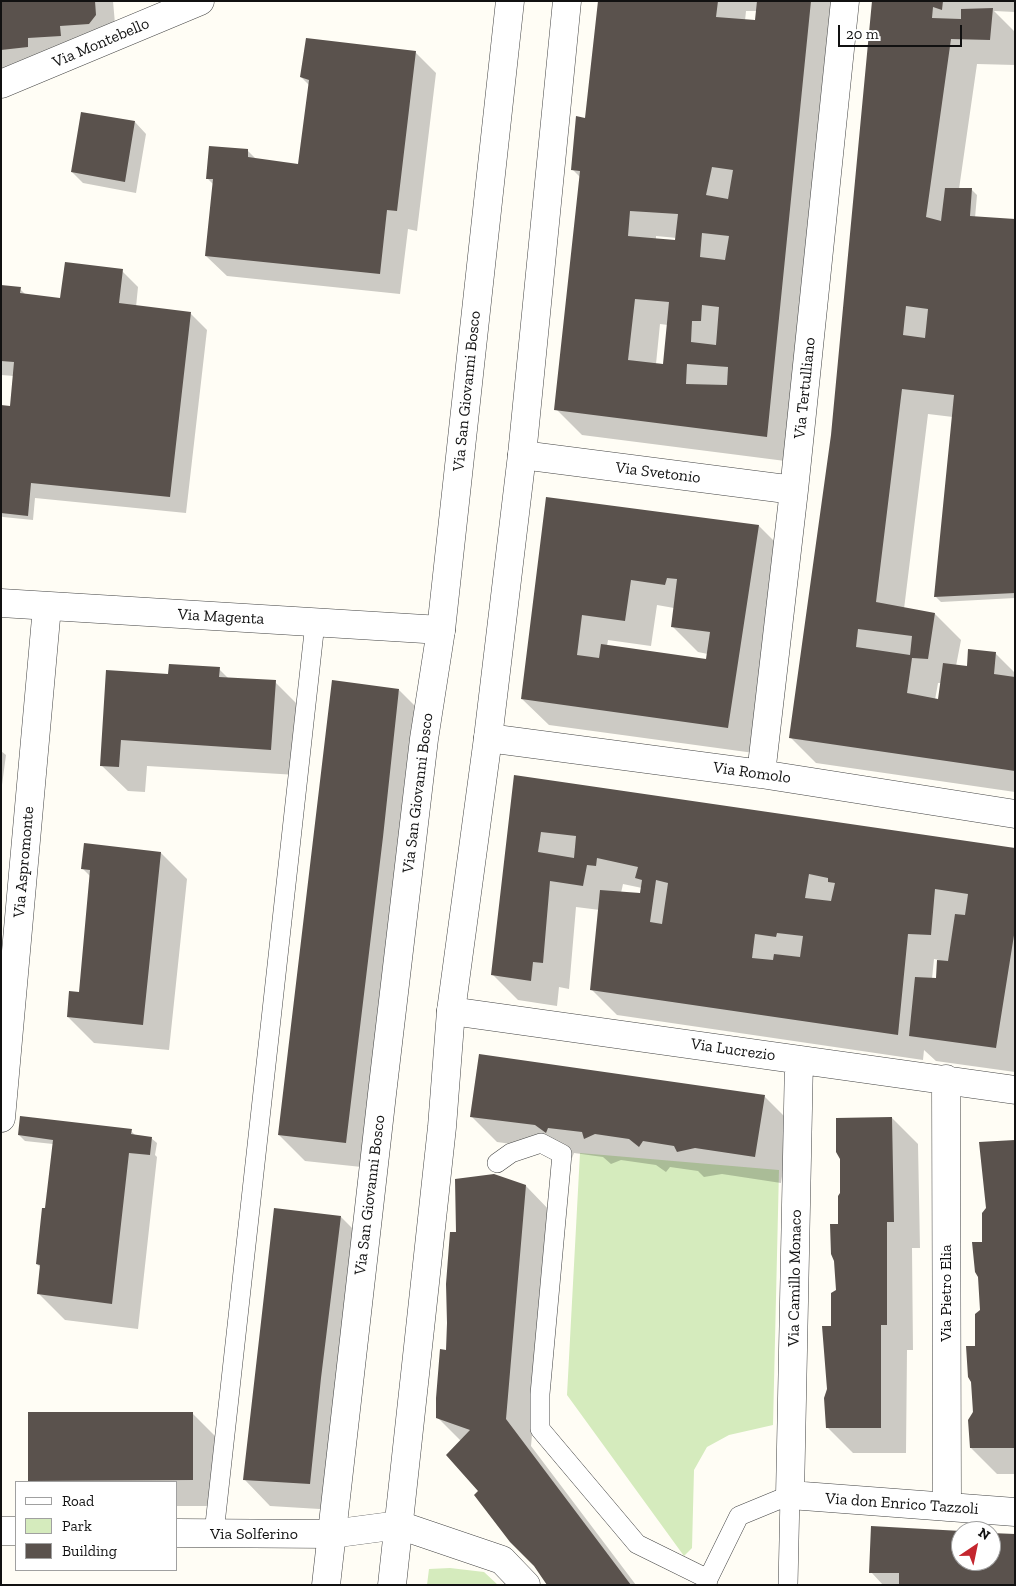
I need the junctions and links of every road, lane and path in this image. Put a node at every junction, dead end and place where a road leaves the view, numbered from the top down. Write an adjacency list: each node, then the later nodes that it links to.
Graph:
1 (200, 1): 5 (street, Via Montebello)
2 (510, 1): 11 (street, Via San Giovanni Bosco)
3 (567, 1): 6 (street)
4 (845, 1): 7 (street, Via Tertulliano)
5 (1, 84)
6 (522, 455): 7 (street, Via Svetonio); 12 (street)
7 (794, 490): 13 (street, Via Tertulliano)
8 (1, 603): 9 (street, Via Magenta)
9 (47, 607): 10 (street, Via Magenta); 19 (street, Via Aspromonte)
10 (315, 623): 11 (street, Via Magenta); 28 (lane)
11 (441, 630): 29 (street, Via San Giovanni Bosco)
12 (488, 738): 13 (street, Via Romolo); 15 (street)
13 (761, 774): 14 (street, Via Romolo)
14 (1015, 814)
15 (451, 1011): 16 (street, Via Lucrezio); 24 (street)
16 (799, 1060): 17 (street, Via Lucrezio); 21 (street, Via Camillo Monaco)
17 (946, 1080): 18 (street, Via Lucrezio); 22 (street, Via Pietro Elia)
18 (1015, 1088)
19 (1, 1118)
20 (497, 1163): 30 (lane)
21 (790, 1495): 22 (street, Via don Enrico Tazzoli); 30 (lane); 34 (lane)
22 (947, 1507): 23 (street, Via don Enrico Tazzoli)
23 (1015, 1512)
24 (399, 1525): 29 (street, Via Solferino); 32 (street); 33 (street)
25 (1, 1531): 26 (street)
26 (15, 1531)
27 (178, 1533): 28 (street, Via Solferino)
28 (214, 1534): 29 (street, Via Solferino)
29 (331, 1534): 31 (street, Via San Giovanni Bosco)
30 (708, 1582)
31 (326, 1585)
32 (392, 1585)
33 (526, 1585)
34 (788, 1585)

